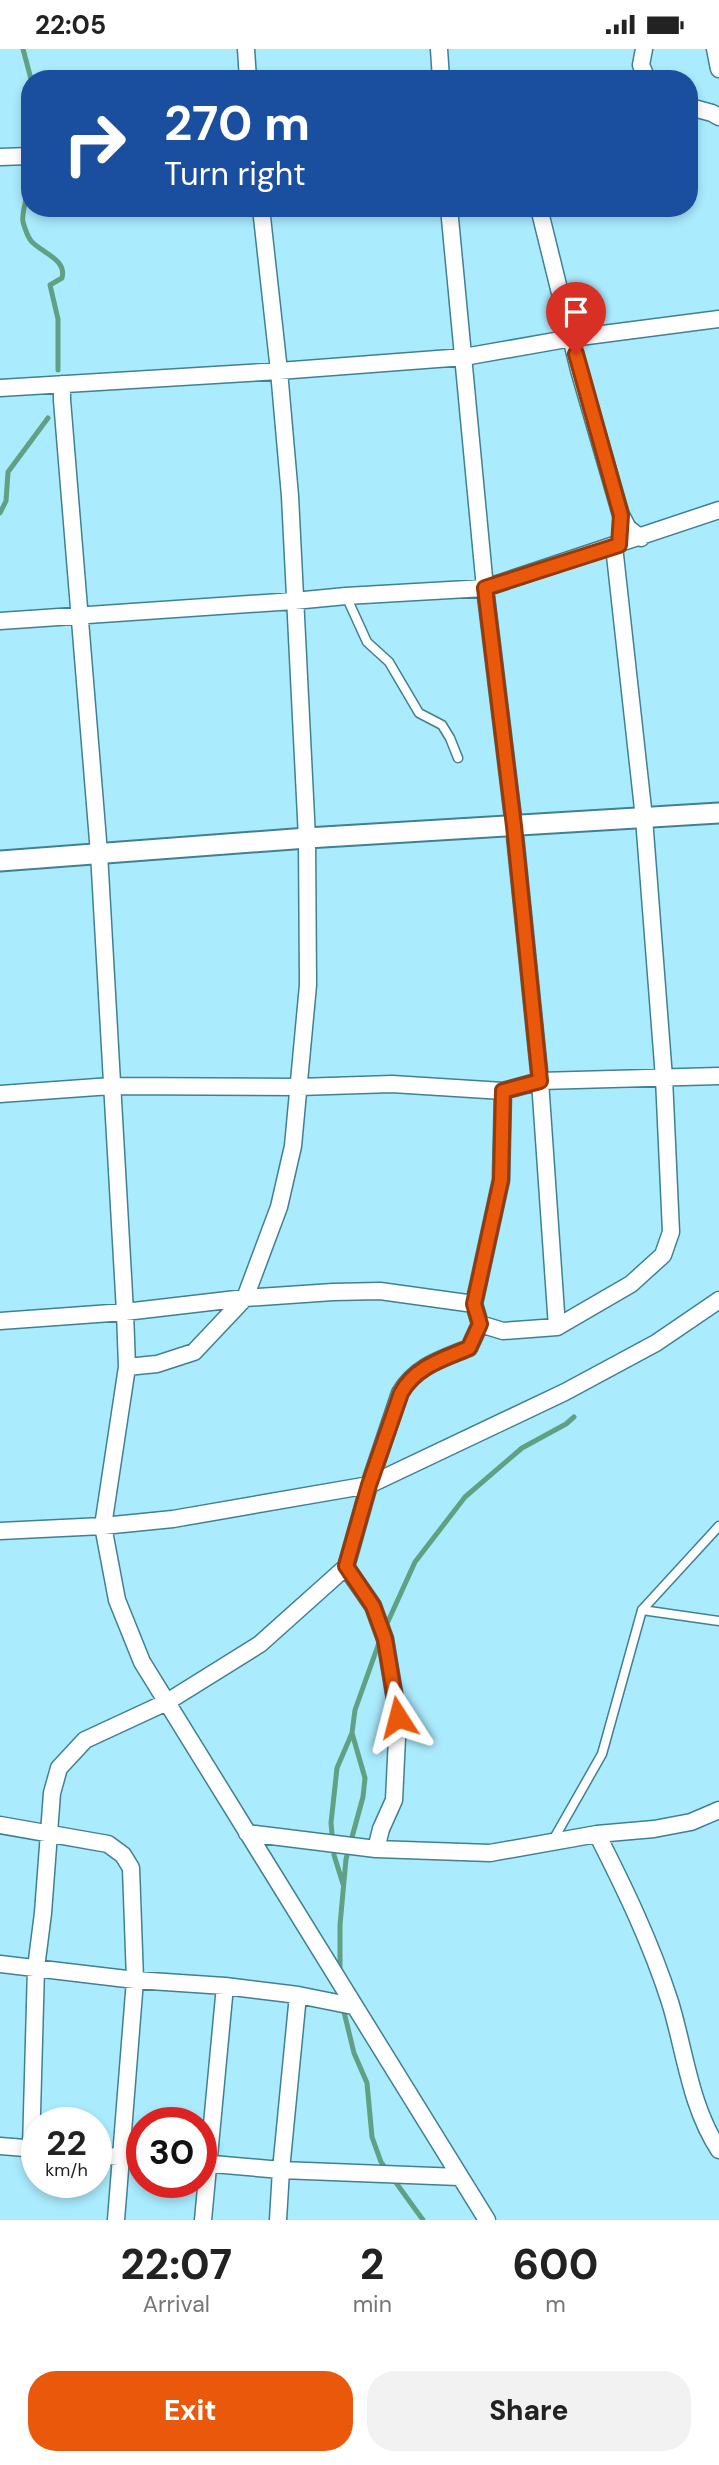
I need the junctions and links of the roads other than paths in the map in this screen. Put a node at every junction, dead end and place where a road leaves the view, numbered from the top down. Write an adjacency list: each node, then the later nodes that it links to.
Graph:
1 (246, 49): 6 (street)
2 (439, 49): 7 (street)
3 (644, 49): 8 (street)
4 (715, 49): 5 (street)
5 (719, 69)
6 (247, 70)
7 (440, 70)
8 (643, 70)
9 (698, 110): 10 (street)
10 (719, 117)
11 (21, 156): 12 (street)
12 (0, 157)
13 (262, 217): 19 (street)
14 (450, 217): 18 (street)
15 (541, 217): 17 (street)
16 (719, 320): 17 (street)
17 (572, 338): 18 (street); 23 (street)
18 (464, 357): 19 (street); 26 (street)
19 (279, 371): 20 (street); 28 (street)
20 (62, 384): 21 (street); 29 (street)
21 (0, 388)
22 (719, 510): 24 (street)
23 (621, 515): 24 (street); 25 (street)
24 (641, 538): 25 (street)
25 (617, 546): 26 (street); 33 (street)
26 (485, 588): 27 (street); 34 (street)
27 (346, 596): 28 (street); 31 (lane)
28 (294, 601): 29 (street); 35 (street)
29 (79, 616): 30 (street); 36 (street)
30 (0, 621)
31 (458, 758)
32 (719, 813): 33 (street)
33 (645, 818): 34 (street); 39 (street)
34 (514, 826): 35 (street); 40 (street)
35 (307, 838): 36 (street); 42 (street)
36 (99, 853): 37 (street); 41 (street)
37 (0, 861)
38 (719, 1076): 39 (street)
39 (664, 1078): 40 (street); 51 (street)
40 (540, 1081): 43 (street); 51 (street)
41 (111, 1086): 42 (street); 44 (street); 48 (street)
42 (299, 1087): 43 (street); 45 (street)
43 (503, 1091): 47 (street)
44 (0, 1094)
45 (245, 1298): 47 (street); 48 (street); 52 (street)
46 (719, 1300): 53 (street)
47 (474, 1304): 50 (street)
48 (125, 1312): 49 (street); 52 (street)
49 (0, 1321)
50 (480, 1324): 51 (street); 53 (street)
51 (558, 1327)
52 (127, 1367): 54 (street)
53 (369, 1485): 54 (street); 57 (street)
54 (103, 1526): 56 (street); 60 (street)
55 (719, 1526): 58 (lane)
56 (0, 1531)
57 (346, 1566): 60 (street); 67 (street)
58 (642, 1610): 59 (lane); 66 (lane)
59 (719, 1621)
60 (167, 1702): 63 (street); 64 (street)
61 (719, 1809): 65 (street)
62 (0, 1825): 63 (street)
63 (48, 1833): 69 (street); 70 (street)
64 (247, 1833): 67 (street); 73 (street)
65 (597, 1834): 66 (street); 78 (street)
66 (551, 1843): 67 (street)
67 (376, 1849)
68 (0, 1964): 69 (street)
69 (36, 1968): 70 (street); 74 (street)
70 (135, 1980): 71 (street); 80 (street)
71 (225, 1986): 72 (street); 75 (street)
72 (298, 1995): 73 (street); 83 (street)
73 (353, 2006): 84 (street)
74 (34, 2107)
75 (211, 2107)
76 (0, 2146): 77 (street)
77 (21, 2148)
78 (719, 2150)
79 (112, 2156): 80 (street)
80 (122, 2157): 81 (street); 86 (street)
81 (126, 2157)
82 (217, 2165): 83 (street)
83 (281, 2169): 84 (street); 88 (street)
84 (459, 2177): 89 (street)
85 (204, 2198): 87 (street)
86 (116, 2220)
87 (203, 2220)
88 (278, 2220)
89 (486, 2220)

